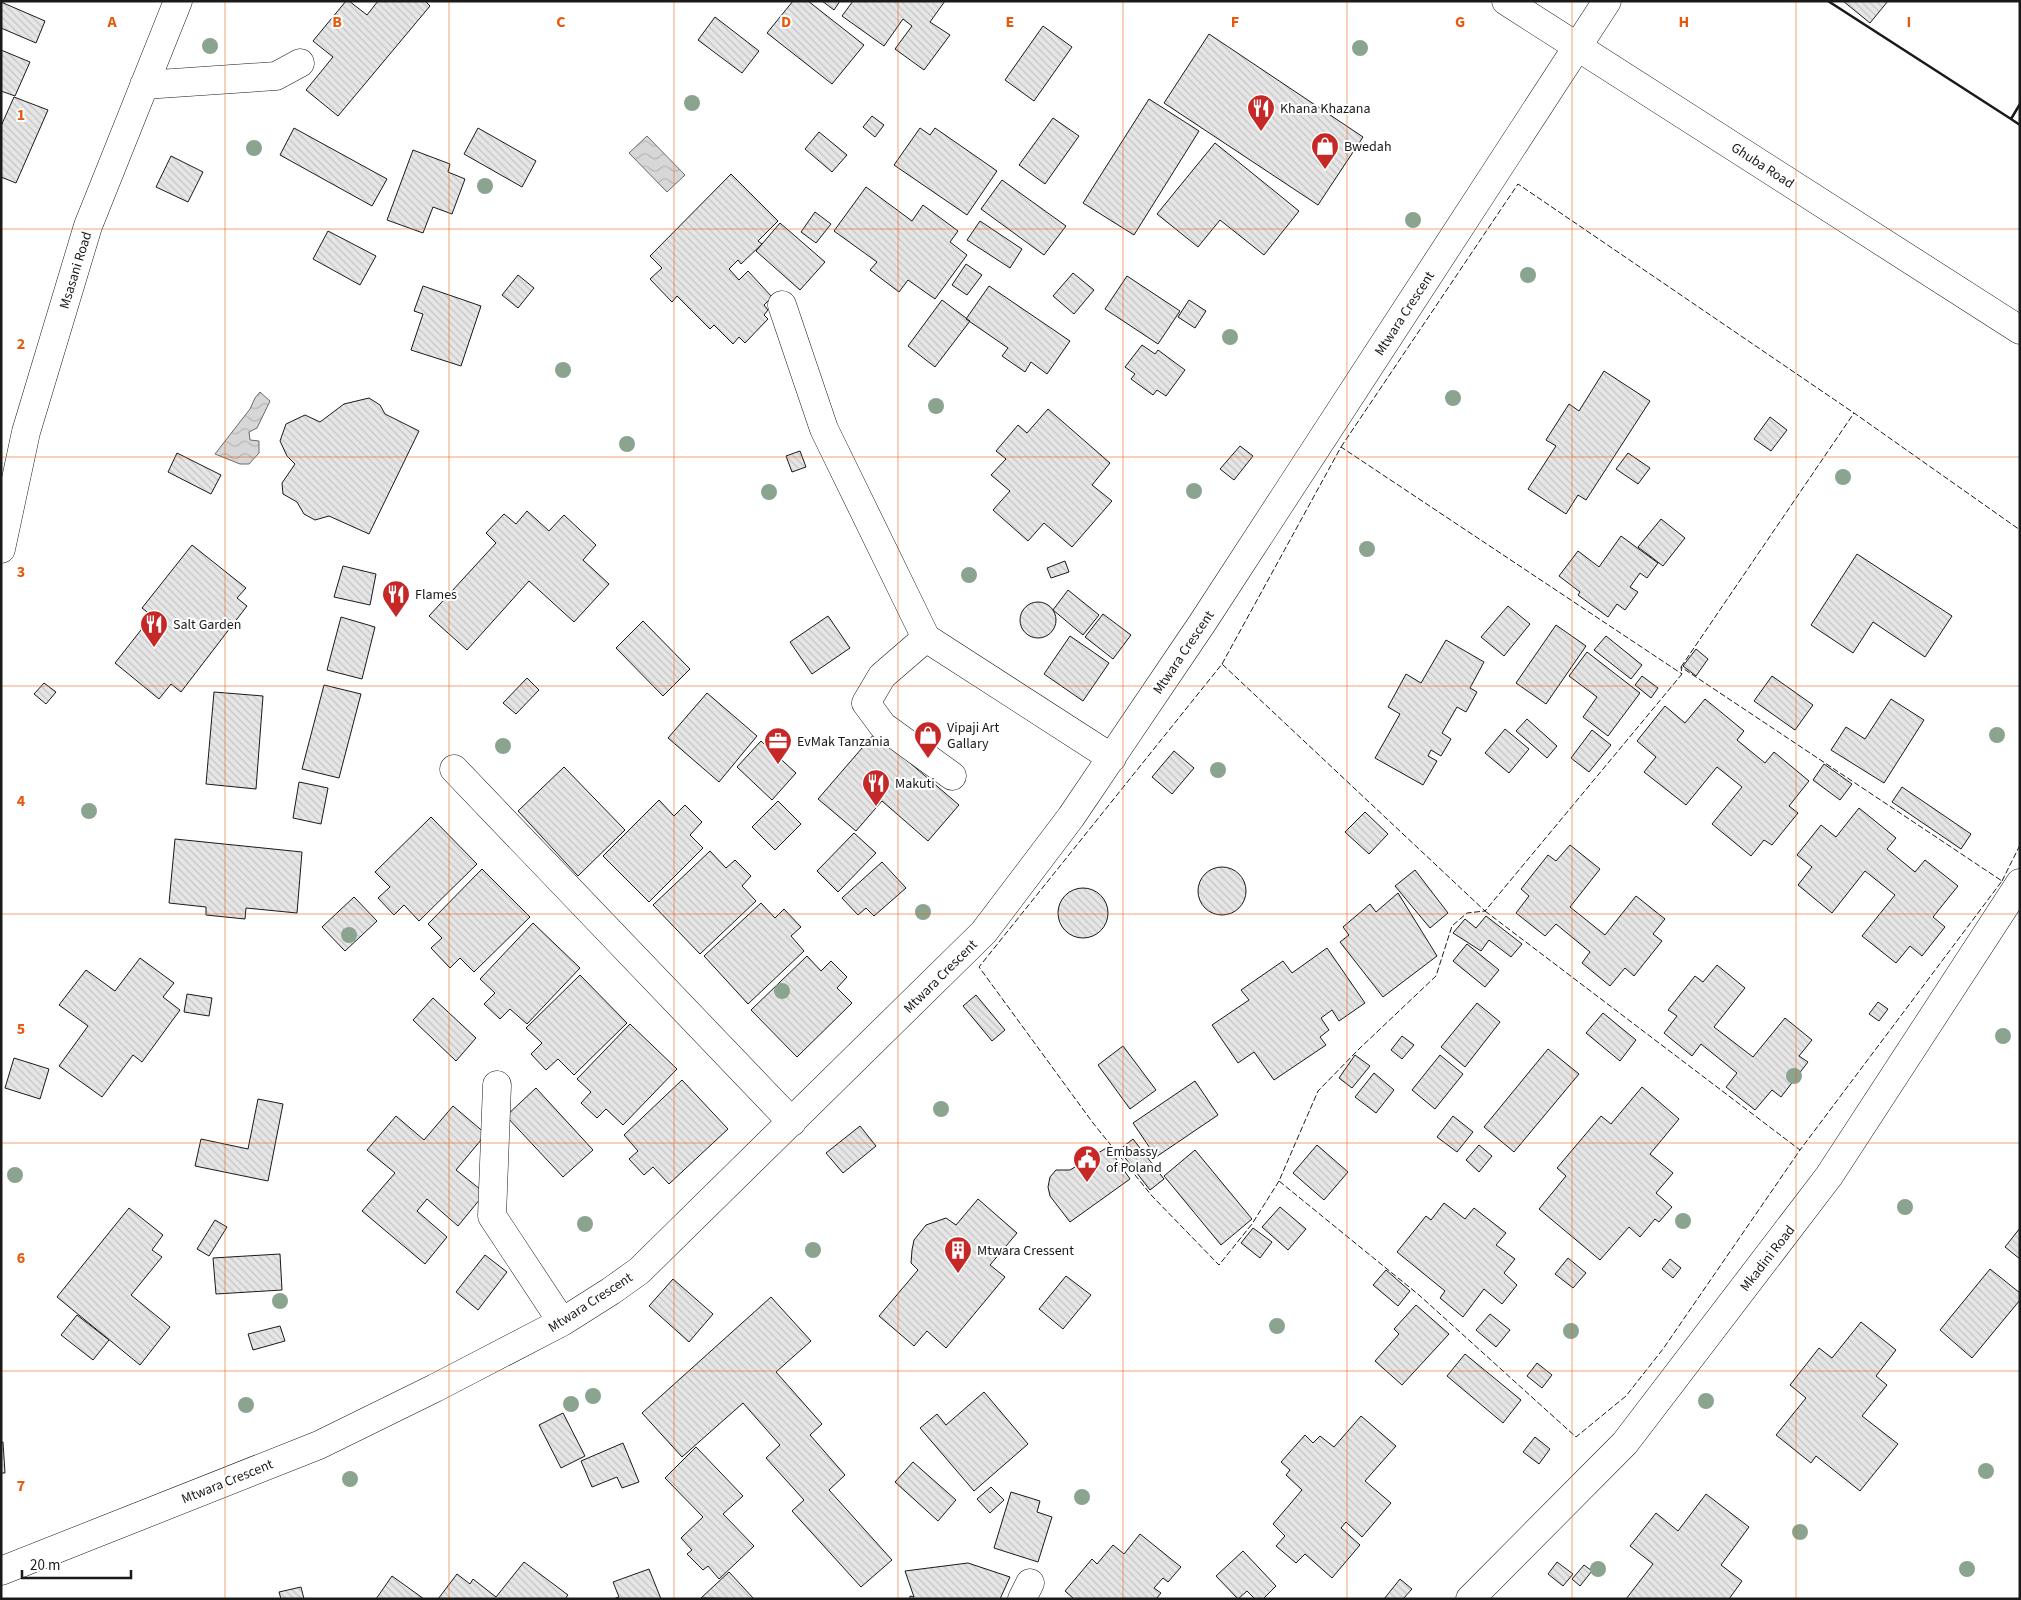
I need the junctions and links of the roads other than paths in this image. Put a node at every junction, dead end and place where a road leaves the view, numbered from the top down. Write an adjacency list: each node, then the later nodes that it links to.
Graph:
1 (178, 1): 6 (street, Msasani Road)
2 (1506, 1): 4 (street, Ghuba Road)
3 (1607, 1): 4 (street, Mtwara Crescent)
4 (1578, 46): 8 (street, Ghuba Road); 11 (street, Mtwara Crescent)
5 (300, 63): 6 (street)
6 (144, 85): 9 (street, Msasani Road)
7 (782, 304): 10 (street)
8 (2020, 330)
9 (1, 549)
10 (926, 638): 11 (street); 13 (street)
11 (1112, 758): 16 (street, Mtwara Crescent)
12 (454, 769): 16 (street)
13 (952, 776)
14 (2020, 883): 19 (street, Mkadini Road)
15 (497, 1085): 17 (street)
16 (792, 1122): 17 (street, Mtwara Crescent)
17 (562, 1322): 18 (street, Mtwara Crescent)
18 (1, 1571)
19 (1470, 1599)

